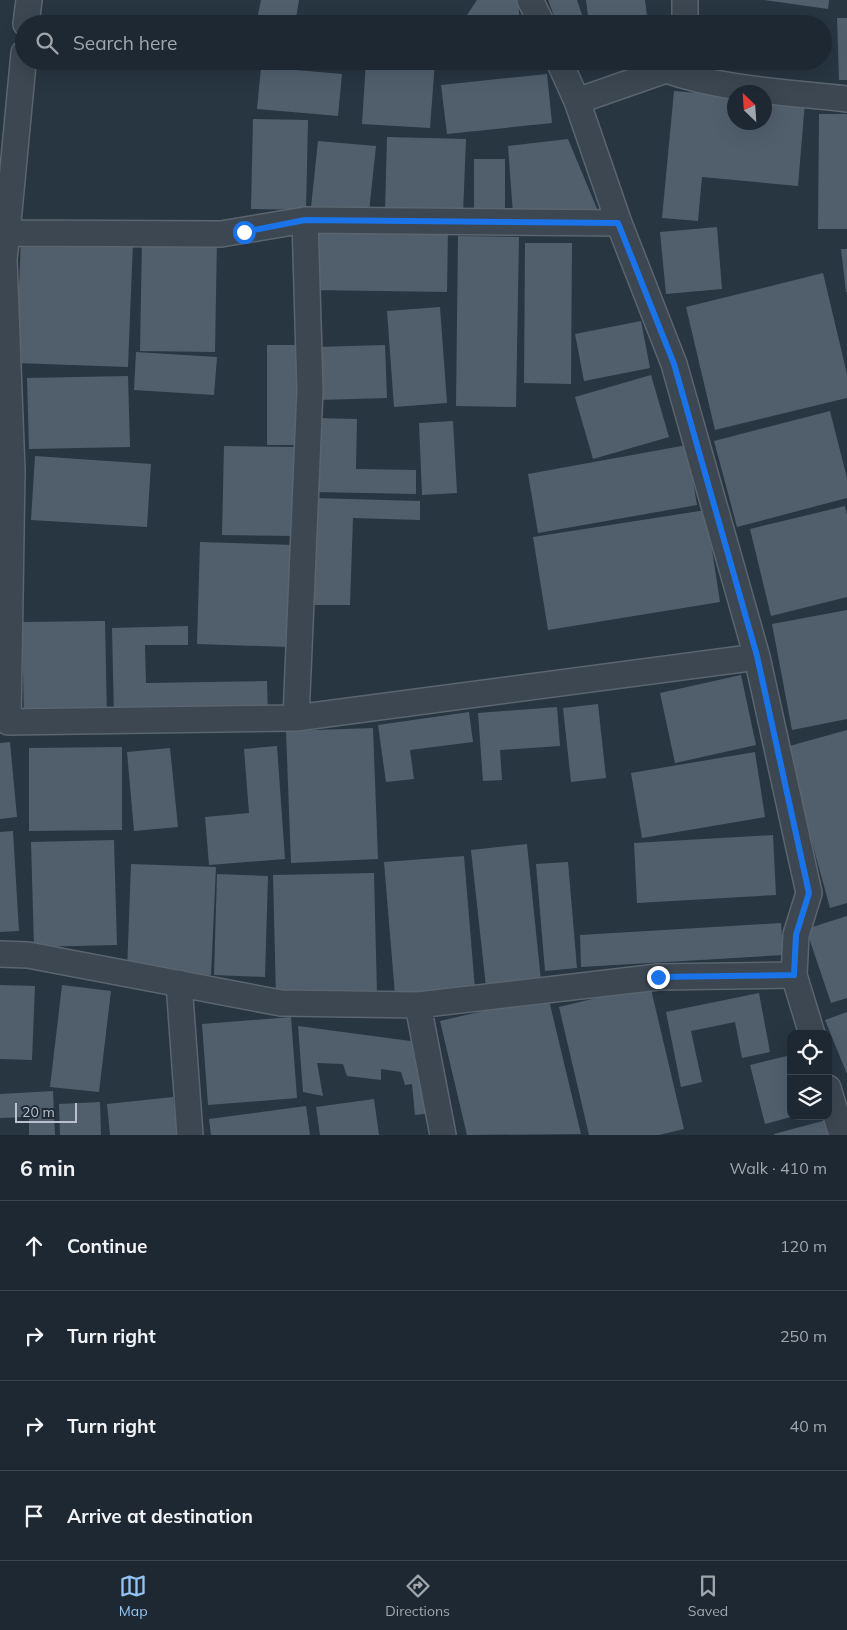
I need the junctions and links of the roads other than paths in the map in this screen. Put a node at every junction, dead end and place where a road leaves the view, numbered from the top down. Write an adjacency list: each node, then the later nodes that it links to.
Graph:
1 (29, 0): 4 (street)
2 (530, 0): 5 (street)
3 (684, 0): 6 (street)
4 (27, 15)
5 (538, 15)
6 (685, 15)
7 (22, 70): 15 (street)
8 (563, 70): 12 (street)
9 (658, 70): 12 (street)
10 (675, 70): 11 (street)
11 (847, 98)
12 (578, 101): 14 (street)
13 (305, 220): 14 (street); 15 (street); 17 (street)
14 (618, 223): 16 (street)
15 (7, 233): 17 (street)
16 (757, 656): 17 (street); 19 (street)
17 (296, 718)
18 (0, 954): 20 (street)
19 (794, 975): 21 (street); 22 (street)
20 (179, 983): 21 (street); 24 (street)
21 (418, 1005): 25 (street)
22 (811, 1030)
23 (832, 1101): 26 (street)
24 (190, 1135)
25 (444, 1135)
26 (842, 1135)

